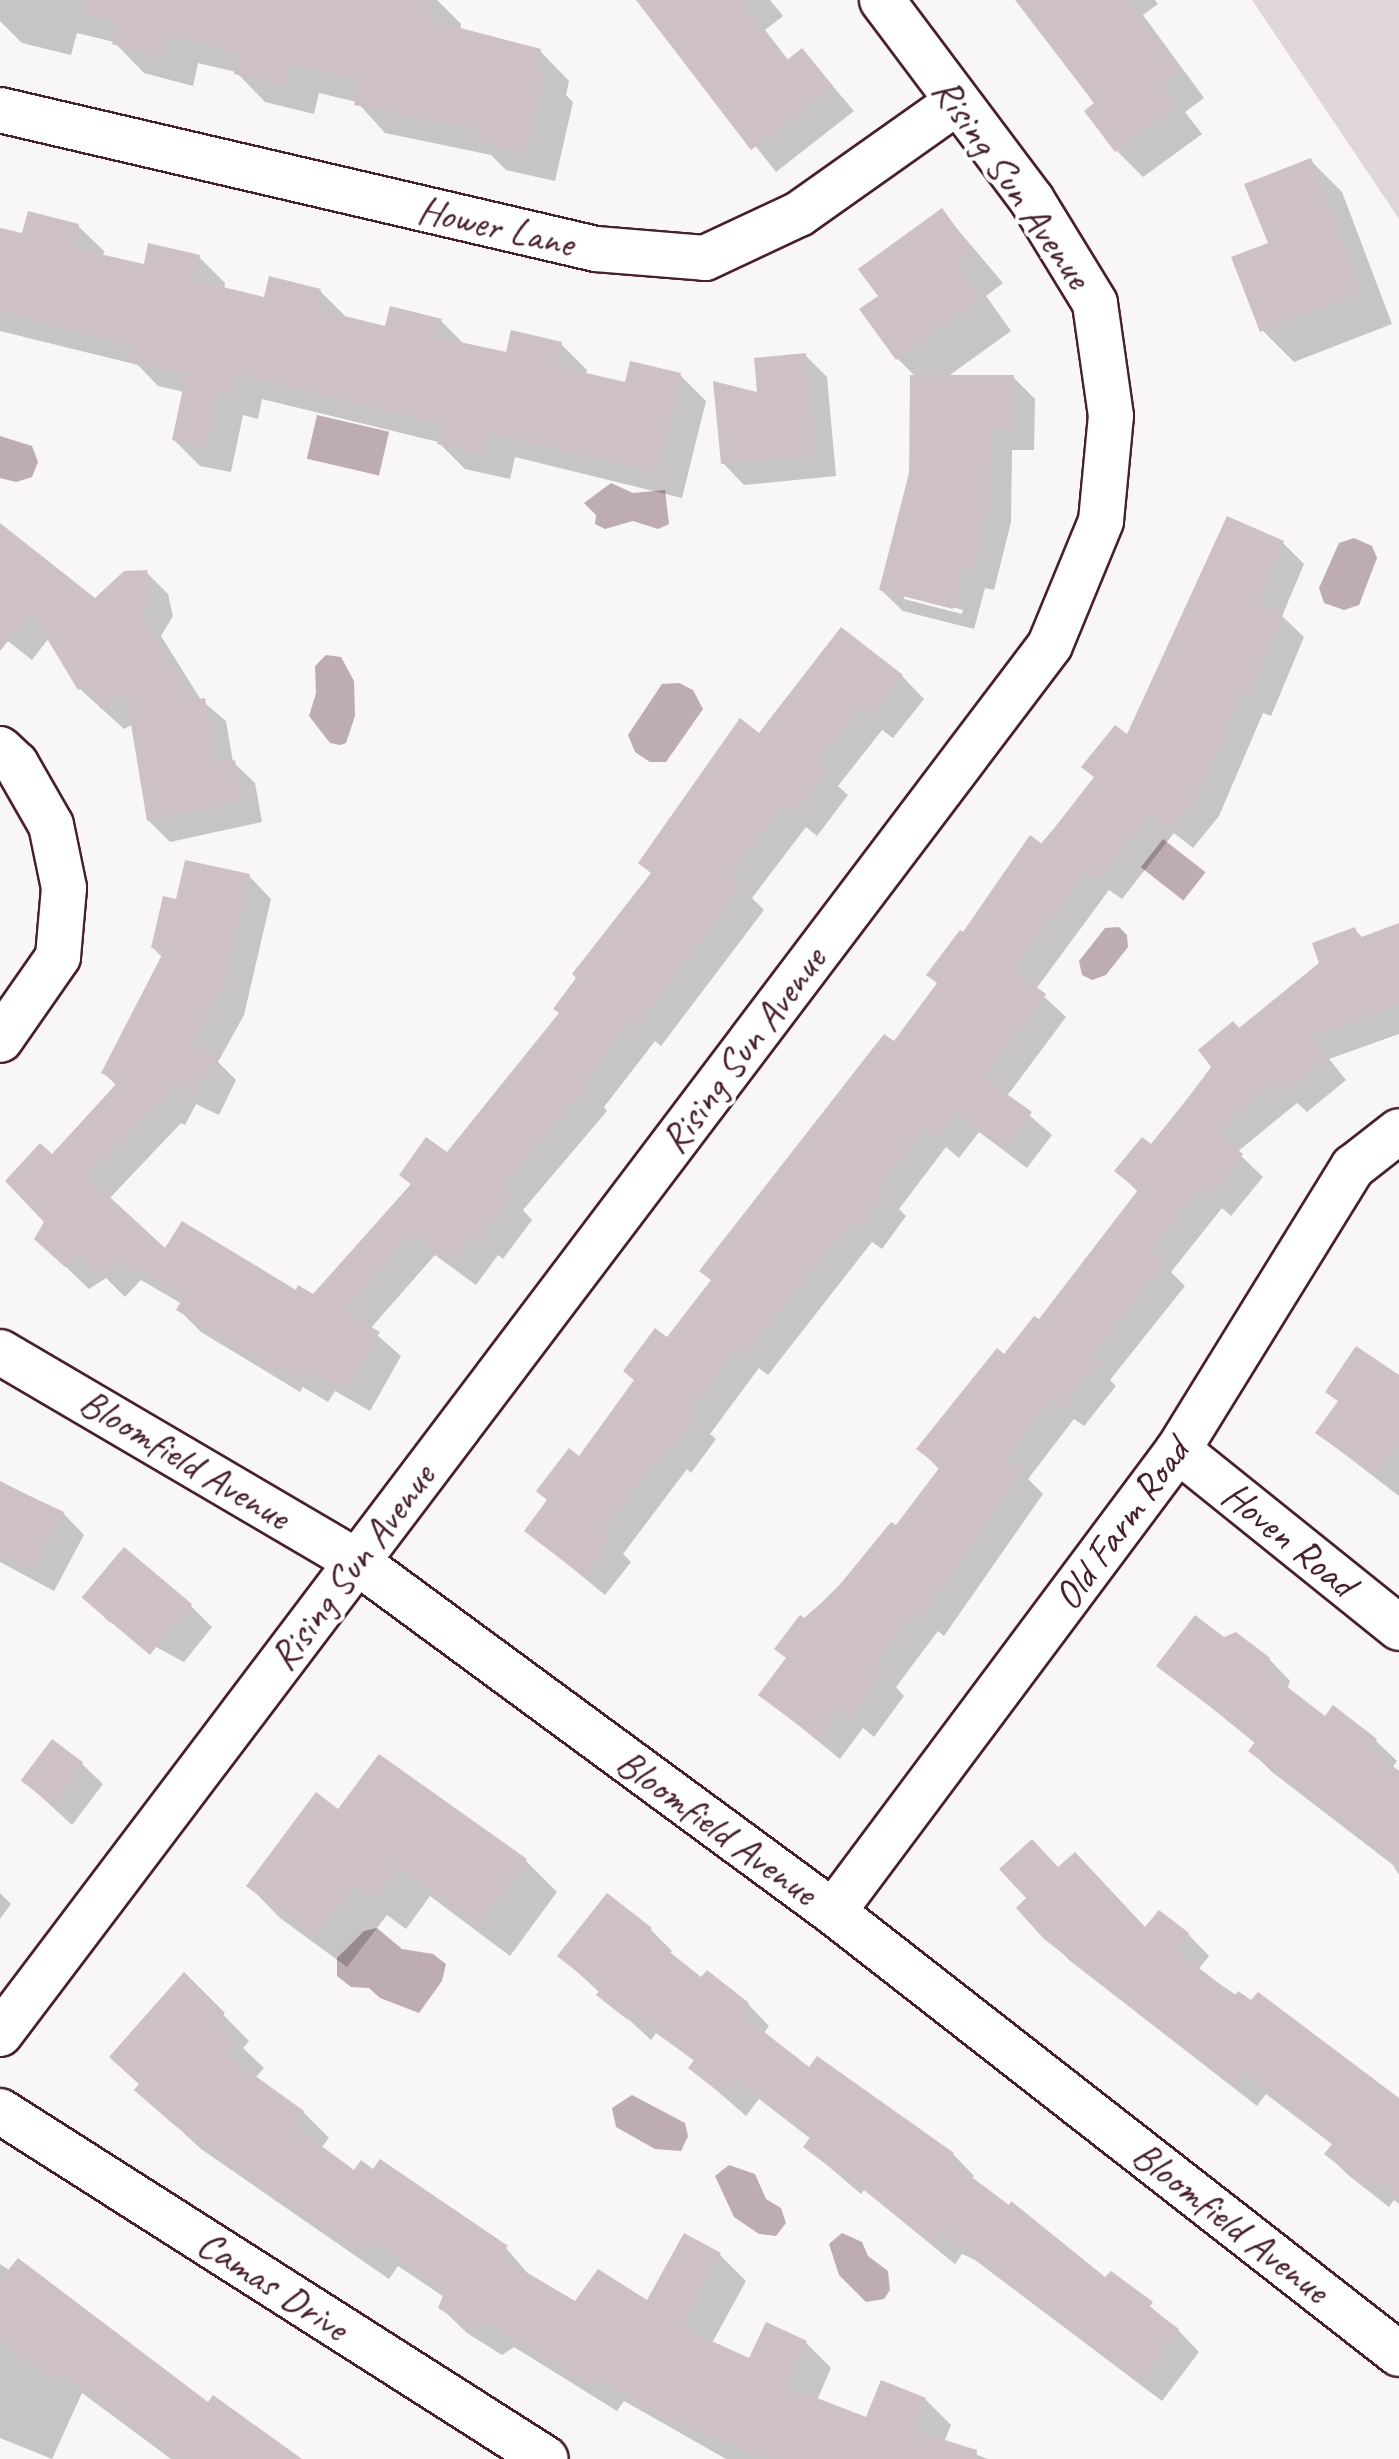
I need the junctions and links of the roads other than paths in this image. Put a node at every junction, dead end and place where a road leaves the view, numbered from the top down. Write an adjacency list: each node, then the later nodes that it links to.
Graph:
1 (882, 0): 2 (street, Rising Sun Avenue)
2 (957, 102): 3 (street, Hower Lane); 9 (street, Rising Sun Avenue)
3 (0, 110)
4 (13, 765): 5 (street)
5 (0, 1040)
6 (1399, 1131): 8 (street, Old Farm Road)
7 (0, 1352): 9 (street, Bloomfield Avenue)
8 (1178, 1450): 10 (street, Hoven Road); 11 (street, Old Farm Road)
9 (356, 1561): 11 (street, Bloomfield Avenue); 12 (street, Rising Sun Avenue)
10 (1399, 1628)
11 (833, 1912): 14 (street, Bloomfield Avenue)
12 (0, 2034)
13 (0, 2111): 15 (street, Camas Drive)
14 (1399, 2354)
15 (546, 2459)

